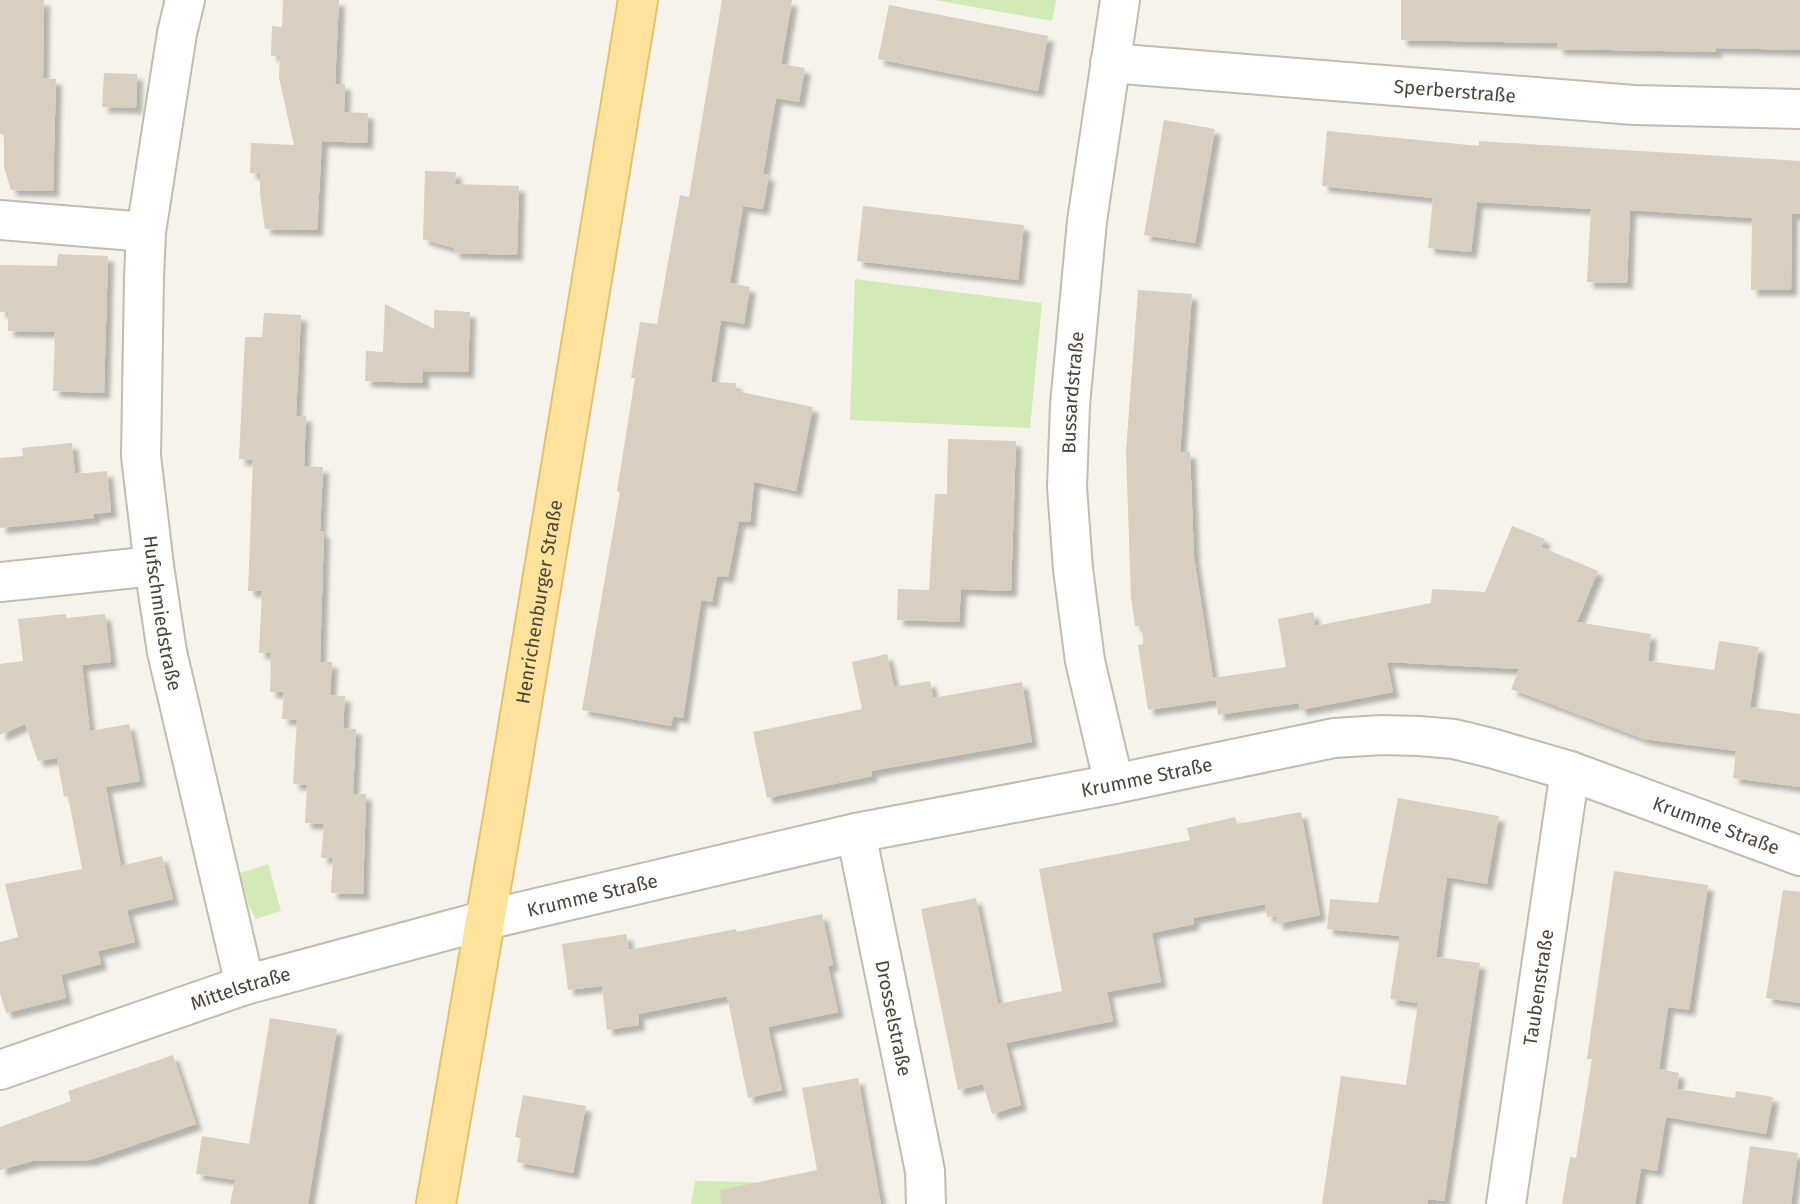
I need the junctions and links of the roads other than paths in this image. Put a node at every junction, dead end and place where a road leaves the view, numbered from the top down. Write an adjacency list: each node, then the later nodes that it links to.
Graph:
1 (185, 0): 7 (street, Hufschmiedstraße)
2 (638, 0): 14 (main road, Henrichenburger Straße)
3 (1120, 0): 4 (street, Bussardstraße)
4 (1110, 63): 5 (street, Sperberstraße); 11 (street, Bussardstraße)
5 (1800, 109)
6 (0, 220): 7 (street)
7 (146, 232): 8 (street, Hufschmiedstraße)
8 (154, 566): 9 (street); 15 (street, Hufschmiedstraße)
9 (0, 582)
10 (1570, 771): 11 (street, Krumme Straße); 13 (street, Krumme Straße); 19 (street, Taubenstraße)
11 (1114, 784): 12 (street, Krumme Straße)
12 (856, 833): 14 (street, Krumme Straße); 18 (street, Drosselstraße)
13 (1800, 856)
14 (486, 920): 15 (street, Mittelstraße); 17 (main road, Henrichenburger Straße)
15 (246, 985): 16 (street, Mittelstraße)
16 (0, 1070)
17 (436, 1204)
18 (926, 1204)
19 (1506, 1204)

